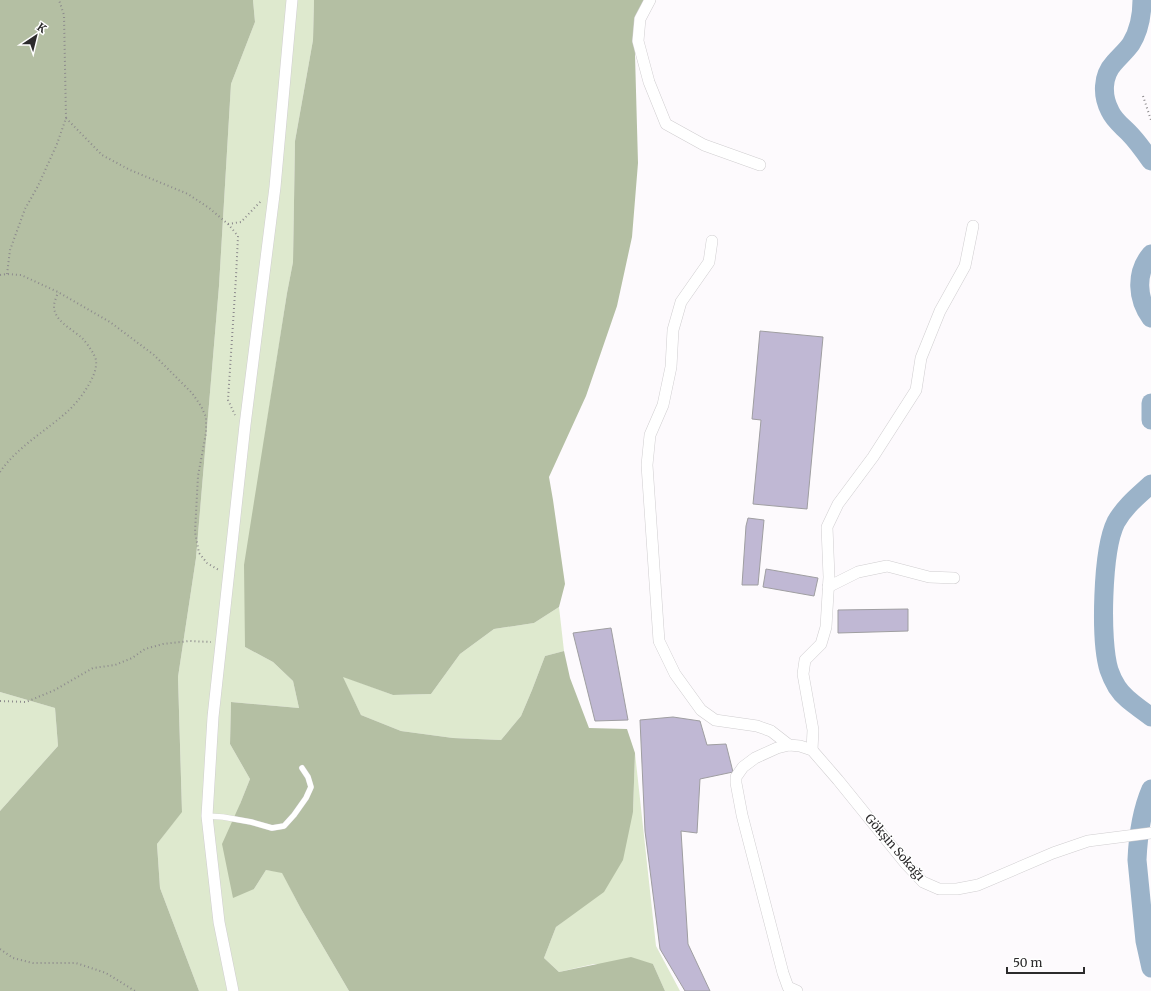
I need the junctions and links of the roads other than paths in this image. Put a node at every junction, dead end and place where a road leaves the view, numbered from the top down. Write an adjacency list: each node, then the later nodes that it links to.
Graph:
1 (292, 0): 11 (street)
2 (650, 0): 3 (street)
3 (760, 165)
4 (973, 226): 7 (street)
5 (712, 241): 8 (street)
6 (954, 578): 7 (street)
7 (828, 587): 9 (street)
8 (789, 745): 9 (street); 13 (street)
9 (812, 750): 12 (street, Gökşin Sokağı)
10 (302, 768): 11 (lane)
11 (207, 816): 14 (street)
12 (1151, 833)
13 (790, 990)
14 (233, 991)

